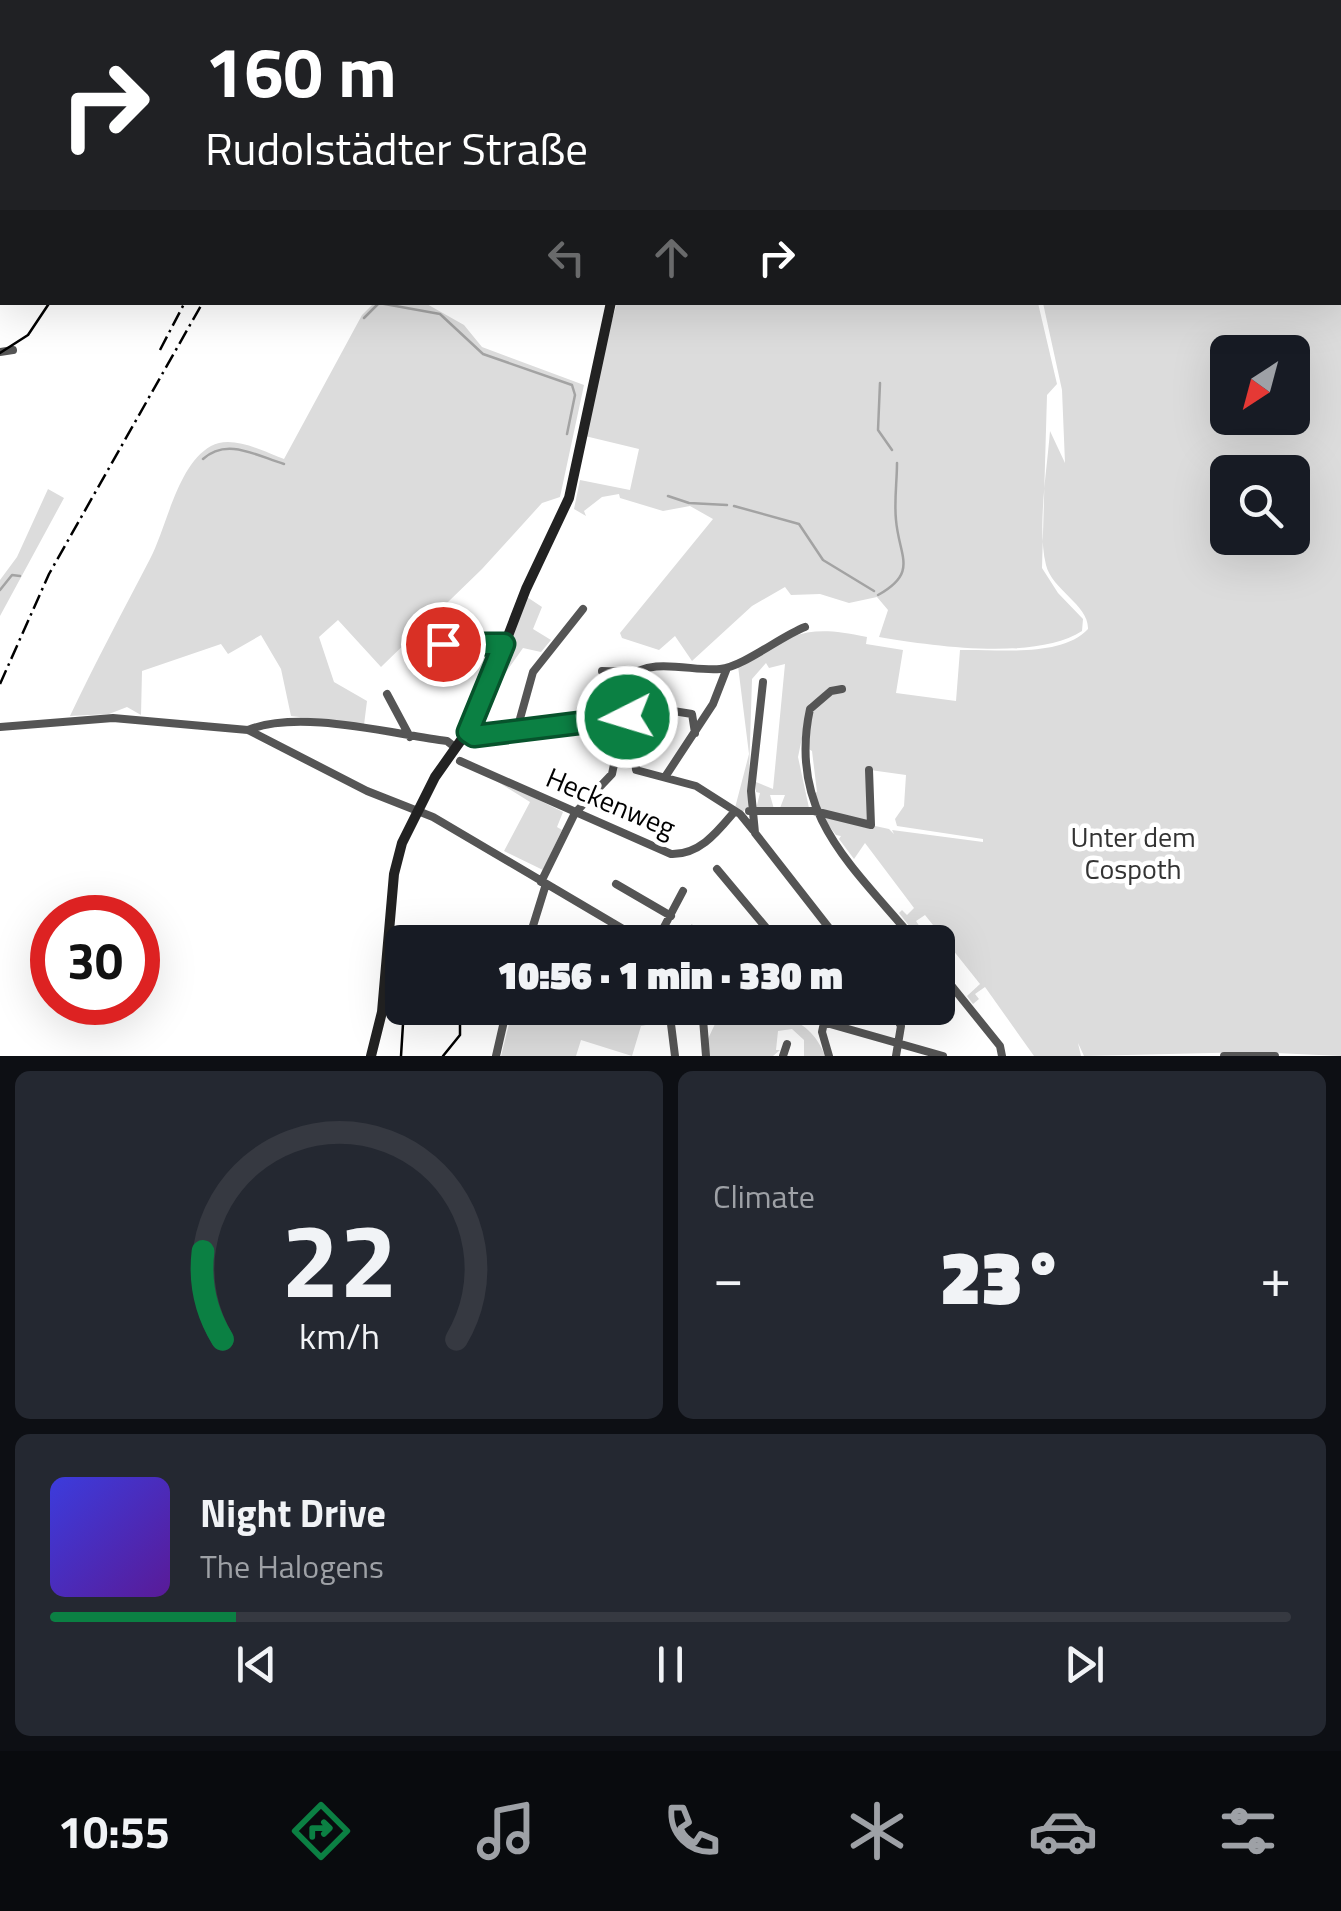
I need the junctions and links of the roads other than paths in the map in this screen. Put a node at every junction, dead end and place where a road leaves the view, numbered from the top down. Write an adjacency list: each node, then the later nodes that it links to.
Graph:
1 (610, 305): 6 (street)
2 (13, 350): 3 (street)
3 (0, 352)
4 (583, 609): 18 (street)
5 (806, 628): 8 (street)
6 (504, 644): 7 (street); 17 (street)
7 (434, 648)
8 (727, 668): 10 (street); 19 (street)
9 (602, 672): 10 (street)
10 (629, 679): 14 (street)
11 (763, 682): 27 (street)
12 (842, 688): 28 (street)
13 (387, 694): 20 (street)
14 (632, 719): 18 (street); 19 (street); 22 (street)
15 (0, 727): 16 (street)
16 (248, 730): 20 (street); 26 (street)
17 (468, 732): 18 (street); 21 (street)
18 (516, 733)
19 (695, 733): 25 (street)
20 (410, 737): 21 (street)
21 (456, 748): 26 (street)
22 (631, 749): 25 (street); 29 (street)
23 (460, 761): 29 (street, Heckenweg)
24 (868, 770): 28 (street)
25 (665, 777): 30 (street)
26 (416, 810): 33 (street); 51 (street)
27 (750, 811): 28 (street); 30 (street); 31 (street)
28 (814, 811): 42 (street)
29 (574, 813): 30 (street, Heckenweg); 33 (street)
30 (738, 813): 31 (street)
31 (755, 832): 41 (street)
32 (717, 869): 40 (street)
33 (544, 883): 37 (street); 38 (street)
34 (616, 884): 36 (street)
35 (683, 891): 36 (street)
36 (671, 916): 39 (street)
37 (533, 925)
38 (616, 925)
39 (666, 925)
40 (764, 925)
41 (827, 925)
42 (903, 925)
43 (955, 991): 59 (street)
44 (503, 1025): 52 (street)
45 (670, 1025): 53 (street)
46 (703, 1025): 54 (street)
47 (825, 1025): 50 (street); 56 (street)
48 (900, 1025): 50 (street)
49 (787, 1044): 55 (street)
50 (898, 1045): 57 (street); 58 (street)
51 (371, 1056)
52 (496, 1056)
53 (675, 1056)
54 (706, 1056)
55 (783, 1056)
56 (828, 1056)
57 (896, 1056)
58 (944, 1056)
59 (1002, 1056)
60 (1224, 1056): 61 (street)
61 (1275, 1056)

